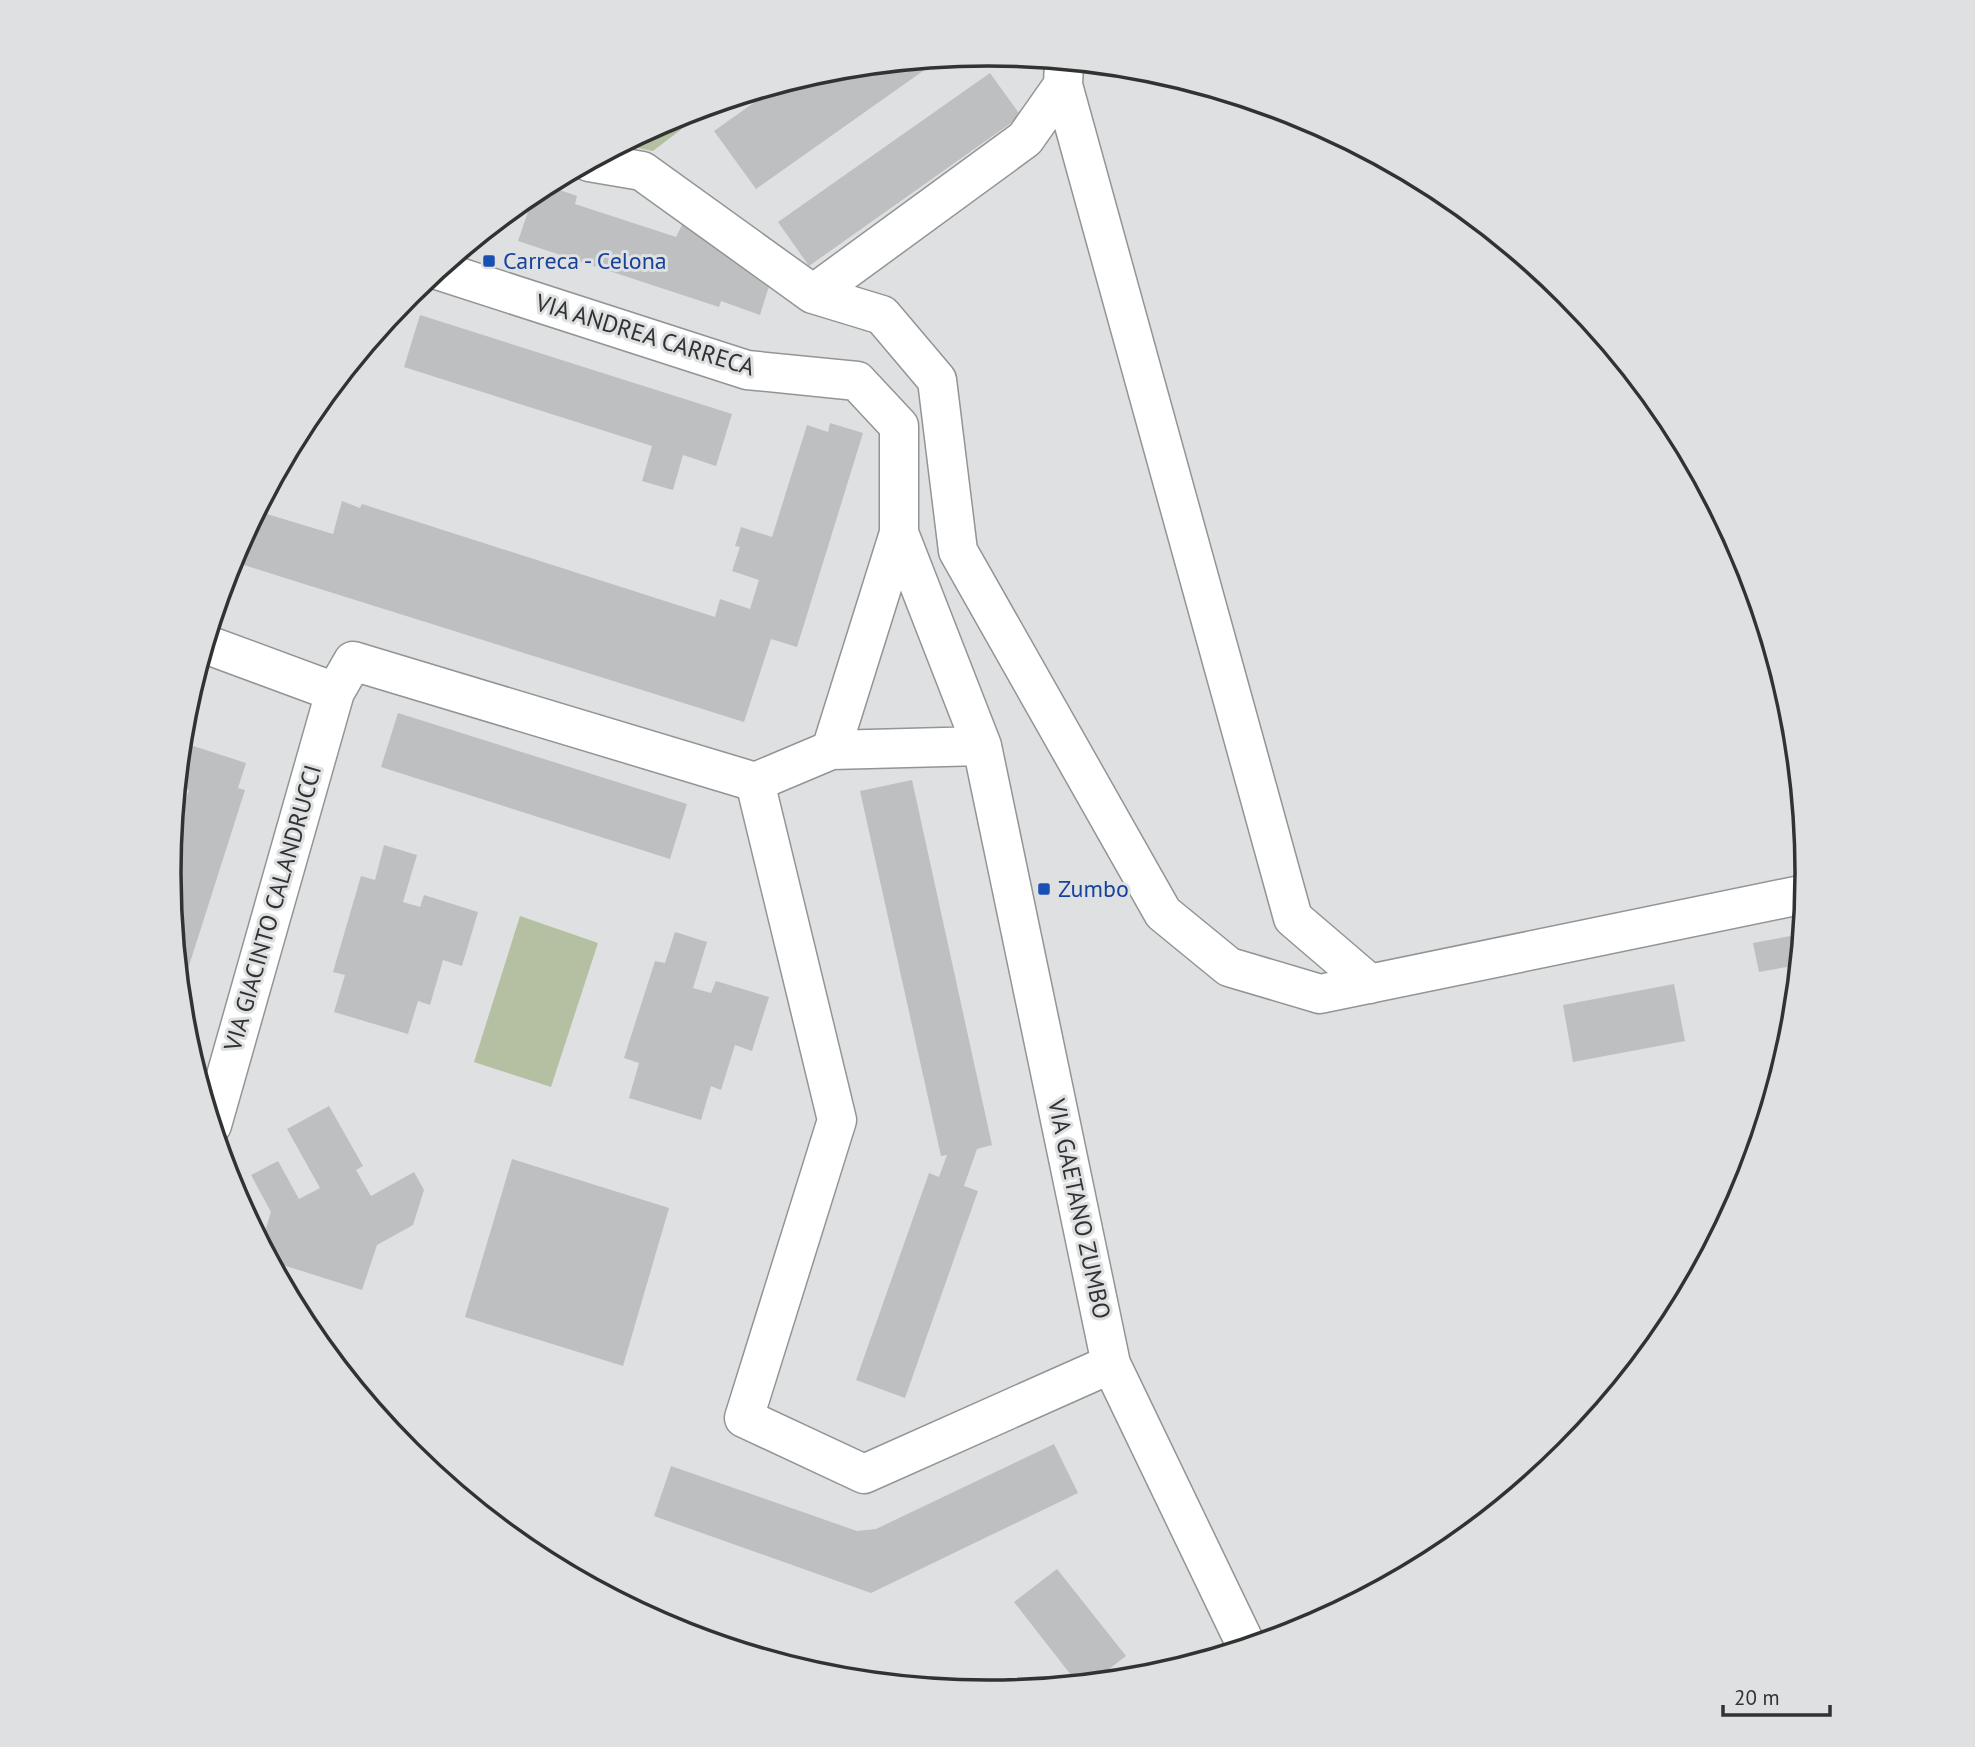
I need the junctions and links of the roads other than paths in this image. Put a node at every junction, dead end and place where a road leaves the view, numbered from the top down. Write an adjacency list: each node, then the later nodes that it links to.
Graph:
1 (1064, 73): 4 (street); 12 (street)
2 (604, 164): 4 (street)
3 (448, 274): 5 (street, VIA ANDREA CARRECA)
4 (813, 294): 12 (street)
5 (899, 533): 8 (street, VIA GAETANO ZUMBO); 9 (street)
6 (213, 647): 7 (street)
7 (335, 692): 10 (street, VIA GIACINTO CALANDRUCCI); 13 (street, VIA GIACINTO CALANDRUCCI)
8 (982, 746): 9 (street); 14 (street, VIA GAETANO ZUMBO)
9 (831, 750): 10 (street)
10 (755, 782): 14 (street)
11 (1794, 896): 12 (street)
12 (1370, 984)
13 (216, 1110)
14 (1111, 1364): 15 (street, VIA GAETANO ZUMBO)
15 (1243, 1639)

